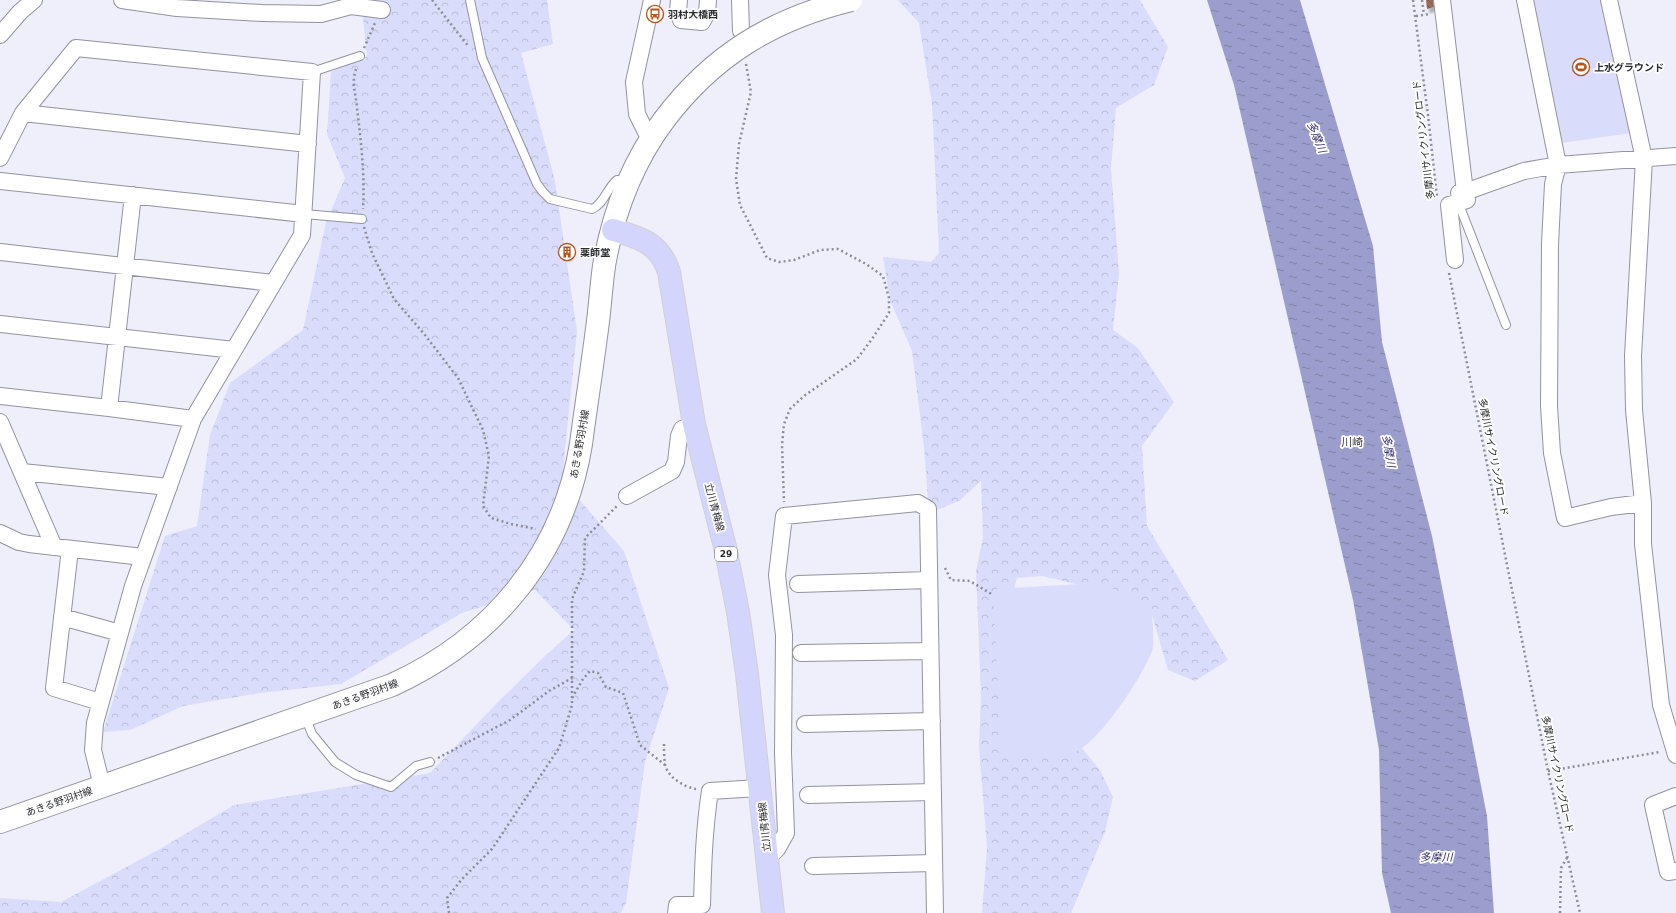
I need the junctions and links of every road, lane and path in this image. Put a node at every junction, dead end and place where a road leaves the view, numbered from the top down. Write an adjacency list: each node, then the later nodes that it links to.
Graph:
1 (34, 0): 18 (street)
2 (122, 0): 15 (street)
3 (432, 0): 20 (path)
4 (470, 0): 20 (lane)
5 (652, 0): 24 (street)
6 (679, 0): 7 (street)
7 (708, 0)
8 (740, 0): 17 (street)
9 (851, 0): 24 (main road, あきる野羽村線, bridge)
10 (1413, 0): 34 (path, 多摩川サイクリングロード)
11 (1422, 0): 16 (path)
12 (1442, 0): 33 (street)
13 (1525, 0): 29 (street)
14 (1610, 0): 28 (street)
15 (382, 10): 19 (path)
16 (1424, 15)
17 (741, 31)
18 (0, 35)
19 (360, 56): 22 (lane); 36 (path)
20 (482, 58): 31 (lane)
21 (746, 62): 55 (path)
22 (312, 72): 23 (street); 25 (street)
23 (23, 113): 25 (street); 27 (street)
24 (650, 140): 31 (main road, あきる野羽村線)
25 (308, 144): 35 (street)
26 (1676, 156): 28 (street)
27 (0, 158)
28 (1644, 159): 29 (street); 54 (street)
29 (1558, 164): 33 (street); 54 (street)
30 (0, 180): 32 (street)
31 (628, 182): 37 (main road, あきる野羽村線)
32 (133, 195): 35 (street); 40 (street)
33 (1460, 196): 39 (street); 43 (lane)
34 (1438, 204)
35 (304, 214): 36 (lane); 41 (street)
36 (362, 219): 56 (path)
37 (612, 230): 50 (main road, 立川青梅線 / 29); 56 (main road, あきる野羽村線)
38 (0, 252): 40 (street)
39 (1452, 266): 79 (path, 多摩川サイクリングロード)
40 (125, 267): 41 (street); 44 (street)
41 (273, 283): 45 (street)
42 (0, 324): 44 (street)
43 (1506, 325)
44 (118, 337): 45 (street); 47 (street)
45 (234, 350): 48 (street)
46 (0, 396): 47 (street)
47 (109, 408): 48 (street)
48 (193, 419): 52 (street)
49 (0, 422): 51 (street)
50 (694, 424): 53 (street); 81 (main road, 立川青梅線 / 29)
51 (22, 472): 52 (street); 58 (street)
52 (169, 487): 60 (street)
53 (628, 496): 69 (path)
54 (1643, 503): 76 (street)
55 (784, 516): 62 (street); 88 (street)
56 (553, 532): 72 (main road, あきる野羽村線)
57 (0, 533): 58 (street)
58 (54, 547): 59 (street)
59 (70, 549): 60 (street); 65 (street)
60 (143, 557): 66 (street)
61 (948, 578): 64 (path)
62 (929, 580): 63 (street); 67 (street)
63 (798, 584)
64 (993, 595)
65 (62, 617): 66 (street); 71 (street)
66 (120, 633): 71 (street)
67 (930, 651): 68 (street); 73 (street)
68 (801, 654)
69 (572, 678): 70 (path); 77 (path)
70 (572, 698): 78 (path); 92 (path)
71 (100, 702): 80 (street)
72 (305, 716): 77 (lane); 80 (main road, あきる野羽村線)
73 (932, 721): 74 (street); 83 (street)
74 (805, 724)
75 (664, 744): 78 (path)
76 (1675, 752): 79 (path)
77 (430, 762)
78 (665, 765): 82 (path)
79 (1548, 771): 87 (path, 多摩川サイクリングロード)
80 (102, 786): 86 (main road, あきる野羽村線)
81 (759, 788): 82 (street); 88 (main road, 立川青梅線 / 29)
82 (710, 791): 93 (street)
83 (934, 792): 84 (street); 89 (street)
84 (808, 795)
85 (1676, 796): 91 (street)
86 (0, 822)
87 (1568, 856): 96 (path); 97 (path, 多摩川サイクリングロード)
88 (767, 859): 94 (main road, 立川青梅線 / 29)
89 (934, 862): 90 (street); 95 (street)
90 (813, 866)
91 (1676, 871)
92 (449, 913)
93 (676, 913)
94 (773, 913)
95 (935, 913)
96 (1560, 913)
97 (1580, 913)

